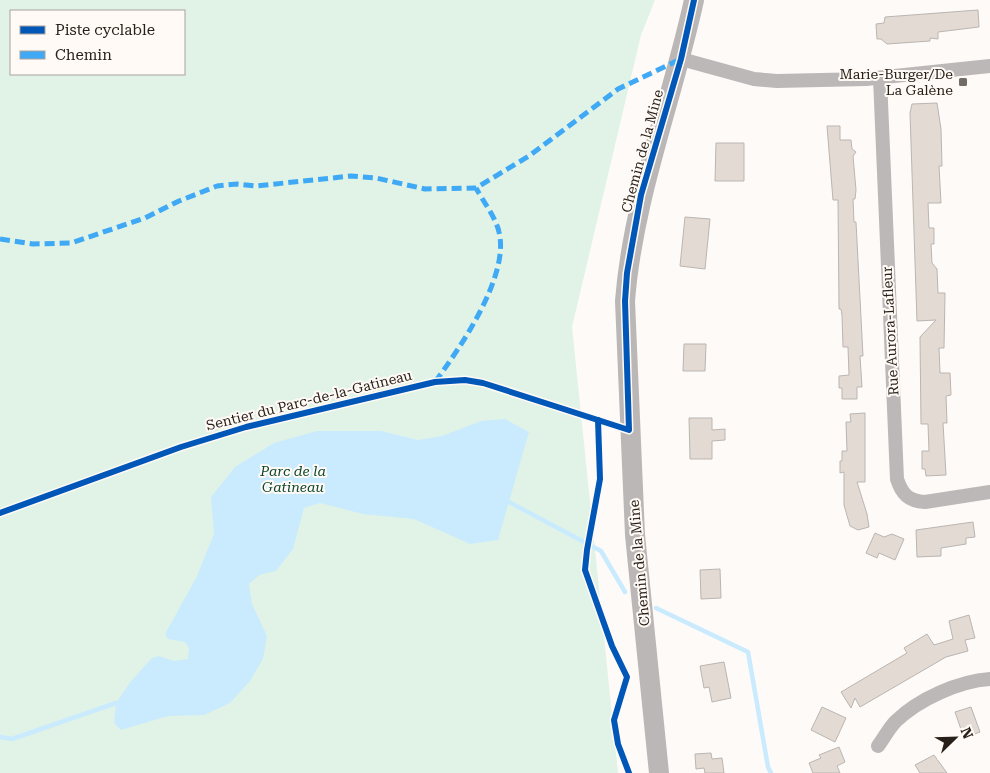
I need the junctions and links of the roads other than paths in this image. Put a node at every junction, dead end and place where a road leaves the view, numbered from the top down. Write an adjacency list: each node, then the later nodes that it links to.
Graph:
1 (694, 0): 2 (street, Chemin de la Mine)
2 (681, 59): 4 (street); 8 (street, Chemin de la Mine)
3 (990, 66): 4 (street)
4 (880, 78): 5 (street, Rue Aurora-Lafleur)
5 (990, 492)
6 (990, 679): 7 (street)
7 (878, 746)
8 (660, 773)

